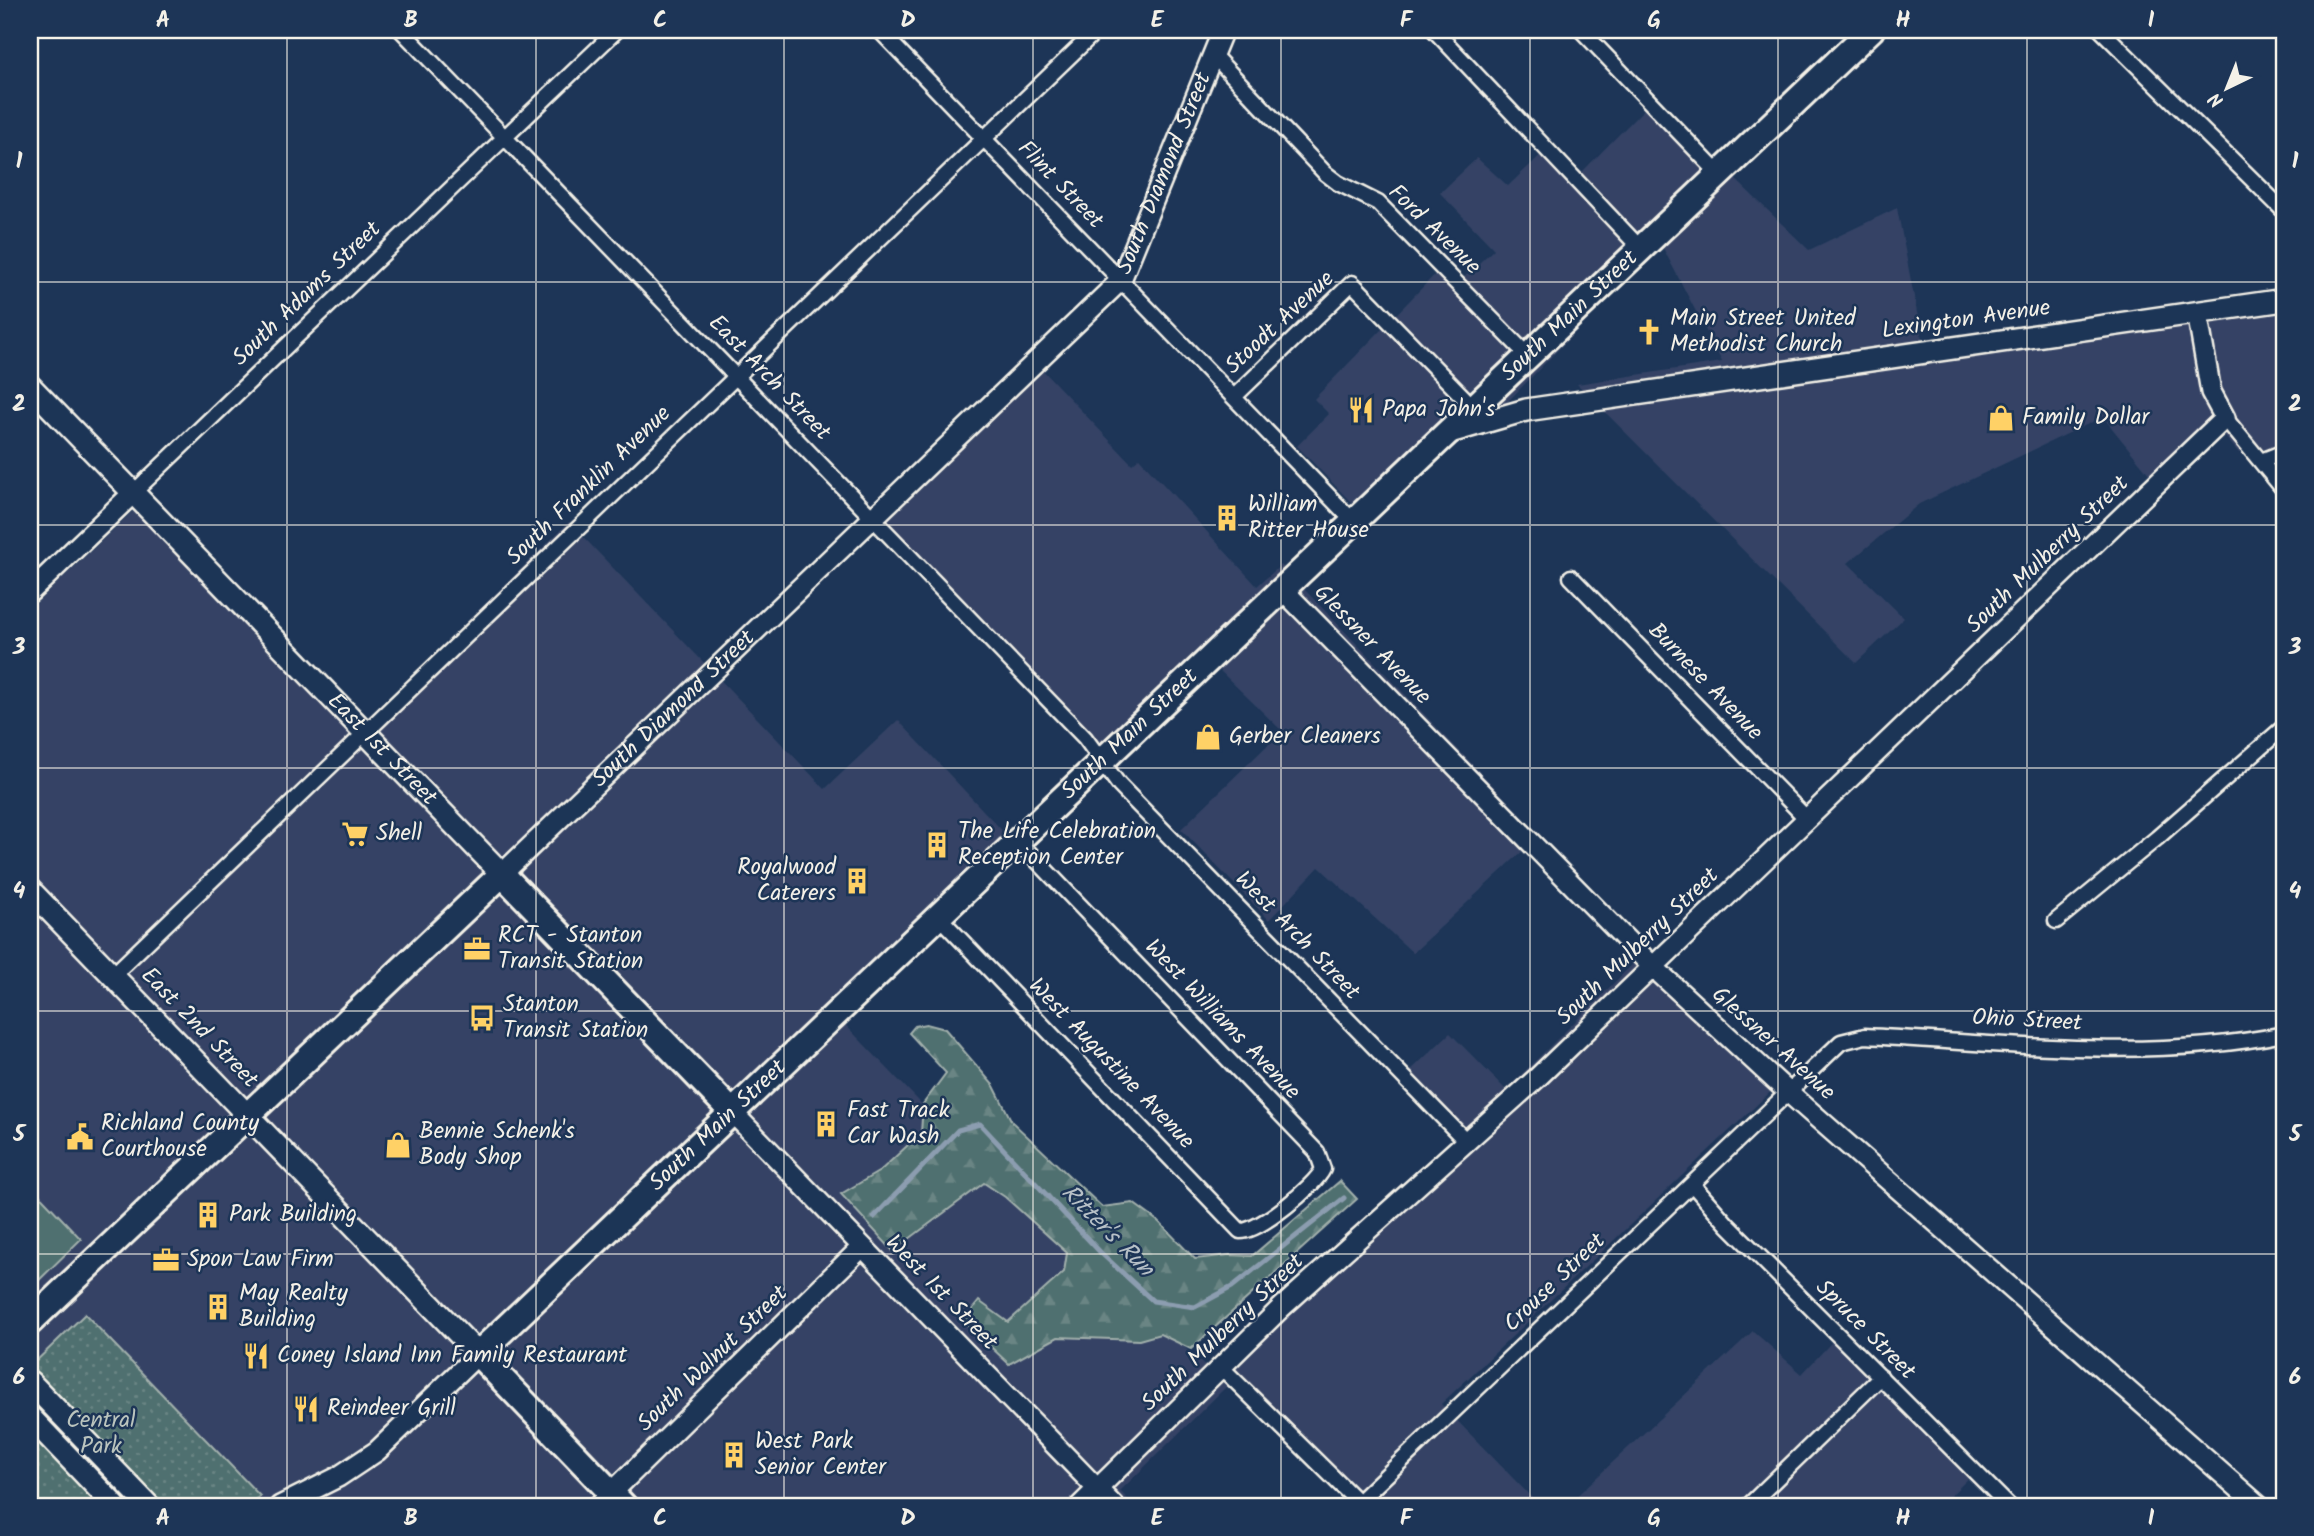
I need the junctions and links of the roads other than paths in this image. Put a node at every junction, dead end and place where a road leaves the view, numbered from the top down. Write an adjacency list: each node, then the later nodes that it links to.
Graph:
1 (401, 30): 12 (street, East Arch Street)
2 (617, 30): 12 (street, South Adams Street)
3 (879, 30): 11 (street, Flint Street)
4 (1097, 30): 11 (street, South Franklin Avenue)
5 (1223, 30): 10 (street, South Diamond Street)
6 (1434, 30): 15 (street)
7 (1581, 30): 13 (street)
8 (1871, 30): 13 (highway, South Main Street)
9 (2101, 30): 14 (street)
10 (1213, 55): 16 (street, South Diamond Street); 19 (street, Ford Avenue)
11 (984, 138): 16 (street, Flint Street); 20 (street, South Franklin Avenue)
12 (506, 139): 20 (street, East Arch Street); 29 (street, South Adams Street)
13 (1719, 174): 15 (highway, South Main Street)
14 (2284, 211)
15 (1640, 248): 19 (highway, South Main Street)
16 (1121, 280): 22 (street, Flint Street); 30 (street, South Diamond Street)
17 (2284, 300): 18 (main road, Lexington Avenue)
18 (2197, 312): 24 (street); 25 (main road, Lexington Avenue)
19 (1529, 357): 23 (highway, South Main Street)
20 (737, 377): 30 (street, East Arch Street); 36 (street, South Franklin Avenue)
21 (30, 386): 29 (main road, East 1st Street)
22 (1234, 397): 23 (street, Stoodt Avenue); 31 (street, Flint Street)
23 (1475, 409): 25 (highway, South Main Street)
24 (2225, 418): 27 (street); 38 (street, South Mulberry Street)
25 (1450, 432): 31 (highway, South Main Street)
26 (2284, 452): 27 (street)
27 (2261, 461): 28 (street)
28 (2284, 490)
29 (133, 493): 34 (street, South Adams Street); 36 (main road, East 1st Street)
30 (873, 519): 37 (street, East Arch Street); 40 (street, South Diamond Street)
31 (1354, 522): 33 (highway, South Main Street)
32 (1571, 577): 38 (street, Burnese Avenue)
33 (1282, 589): 37 (highway, South Main Street); 44 (street, Glessner Avenue)
34 (30, 592)
35 (2284, 727): 43 (street)
36 (365, 733): 40 (main road, East 1st Street); 45 (street, South Franklin Avenue)
37 (1101, 760): 39 (highway, South Main Street); 50 (street, West Arch Street)
38 (1807, 819): 44 (street, South Mulberry Street)
39 (1018, 841): 42 (highway, South Main Street); 52 (street, West Williams Avenue)
40 (502, 874): 48 (highway, East 1st Street); 49 (highway, South Diamond Street)
41 (30, 890): 45 (main road, East 2nd Street)
42 (939, 917): 48 (highway, South Main Street); 52 (street, West Augustine Avenue)
43 (2056, 920)
44 (1653, 967): 47 (street, Glessner Avenue); 50 (street, South Mulberry Street)
45 (112, 976): 49 (main road, East 2nd Street)
46 (2284, 1034): 47 (street, Ohio Street)
47 (1788, 1092): 51 (street, Crouse Street); 70 (street, Glessner Avenue)
48 (733, 1113): 53 (street, West 1st Street); 55 (highway, South Main Street)
49 (246, 1114): 54 (highway, South Diamond Street); 55 (main road, East 2nd Street)
50 (1465, 1140): 56 (street, South Mulberry Street)
51 (1692, 1184): 57 (street, Spruce Street); 62 (street, Crouse Street)
52 (1254, 1228)
53 (862, 1247): 60 (street, West 1st Street); 61 (street, South Walnut Street)
54 (30, 1322)
55 (478, 1354): 61 (highway); 65 (street, South Main Street)
56 (1221, 1367): 60 (street, South Mulberry Street); 62 (street)
57 (1881, 1377): 68 (street); 69 (street, Spruce Street)
58 (30, 1382): 64 (main road)
59 (30, 1417): 63 (main road)
60 (1097, 1489): 66 (street, South Mulberry Street); 67 (street, West 1st Street)
61 (611, 1502)
62 (1356, 1504)
63 (115, 1506)
64 (149, 1506)
65 (280, 1506)
66 (1080, 1506)
67 (1114, 1506)
68 (1748, 1506)
69 (2009, 1506)
70 (2259, 1506)

